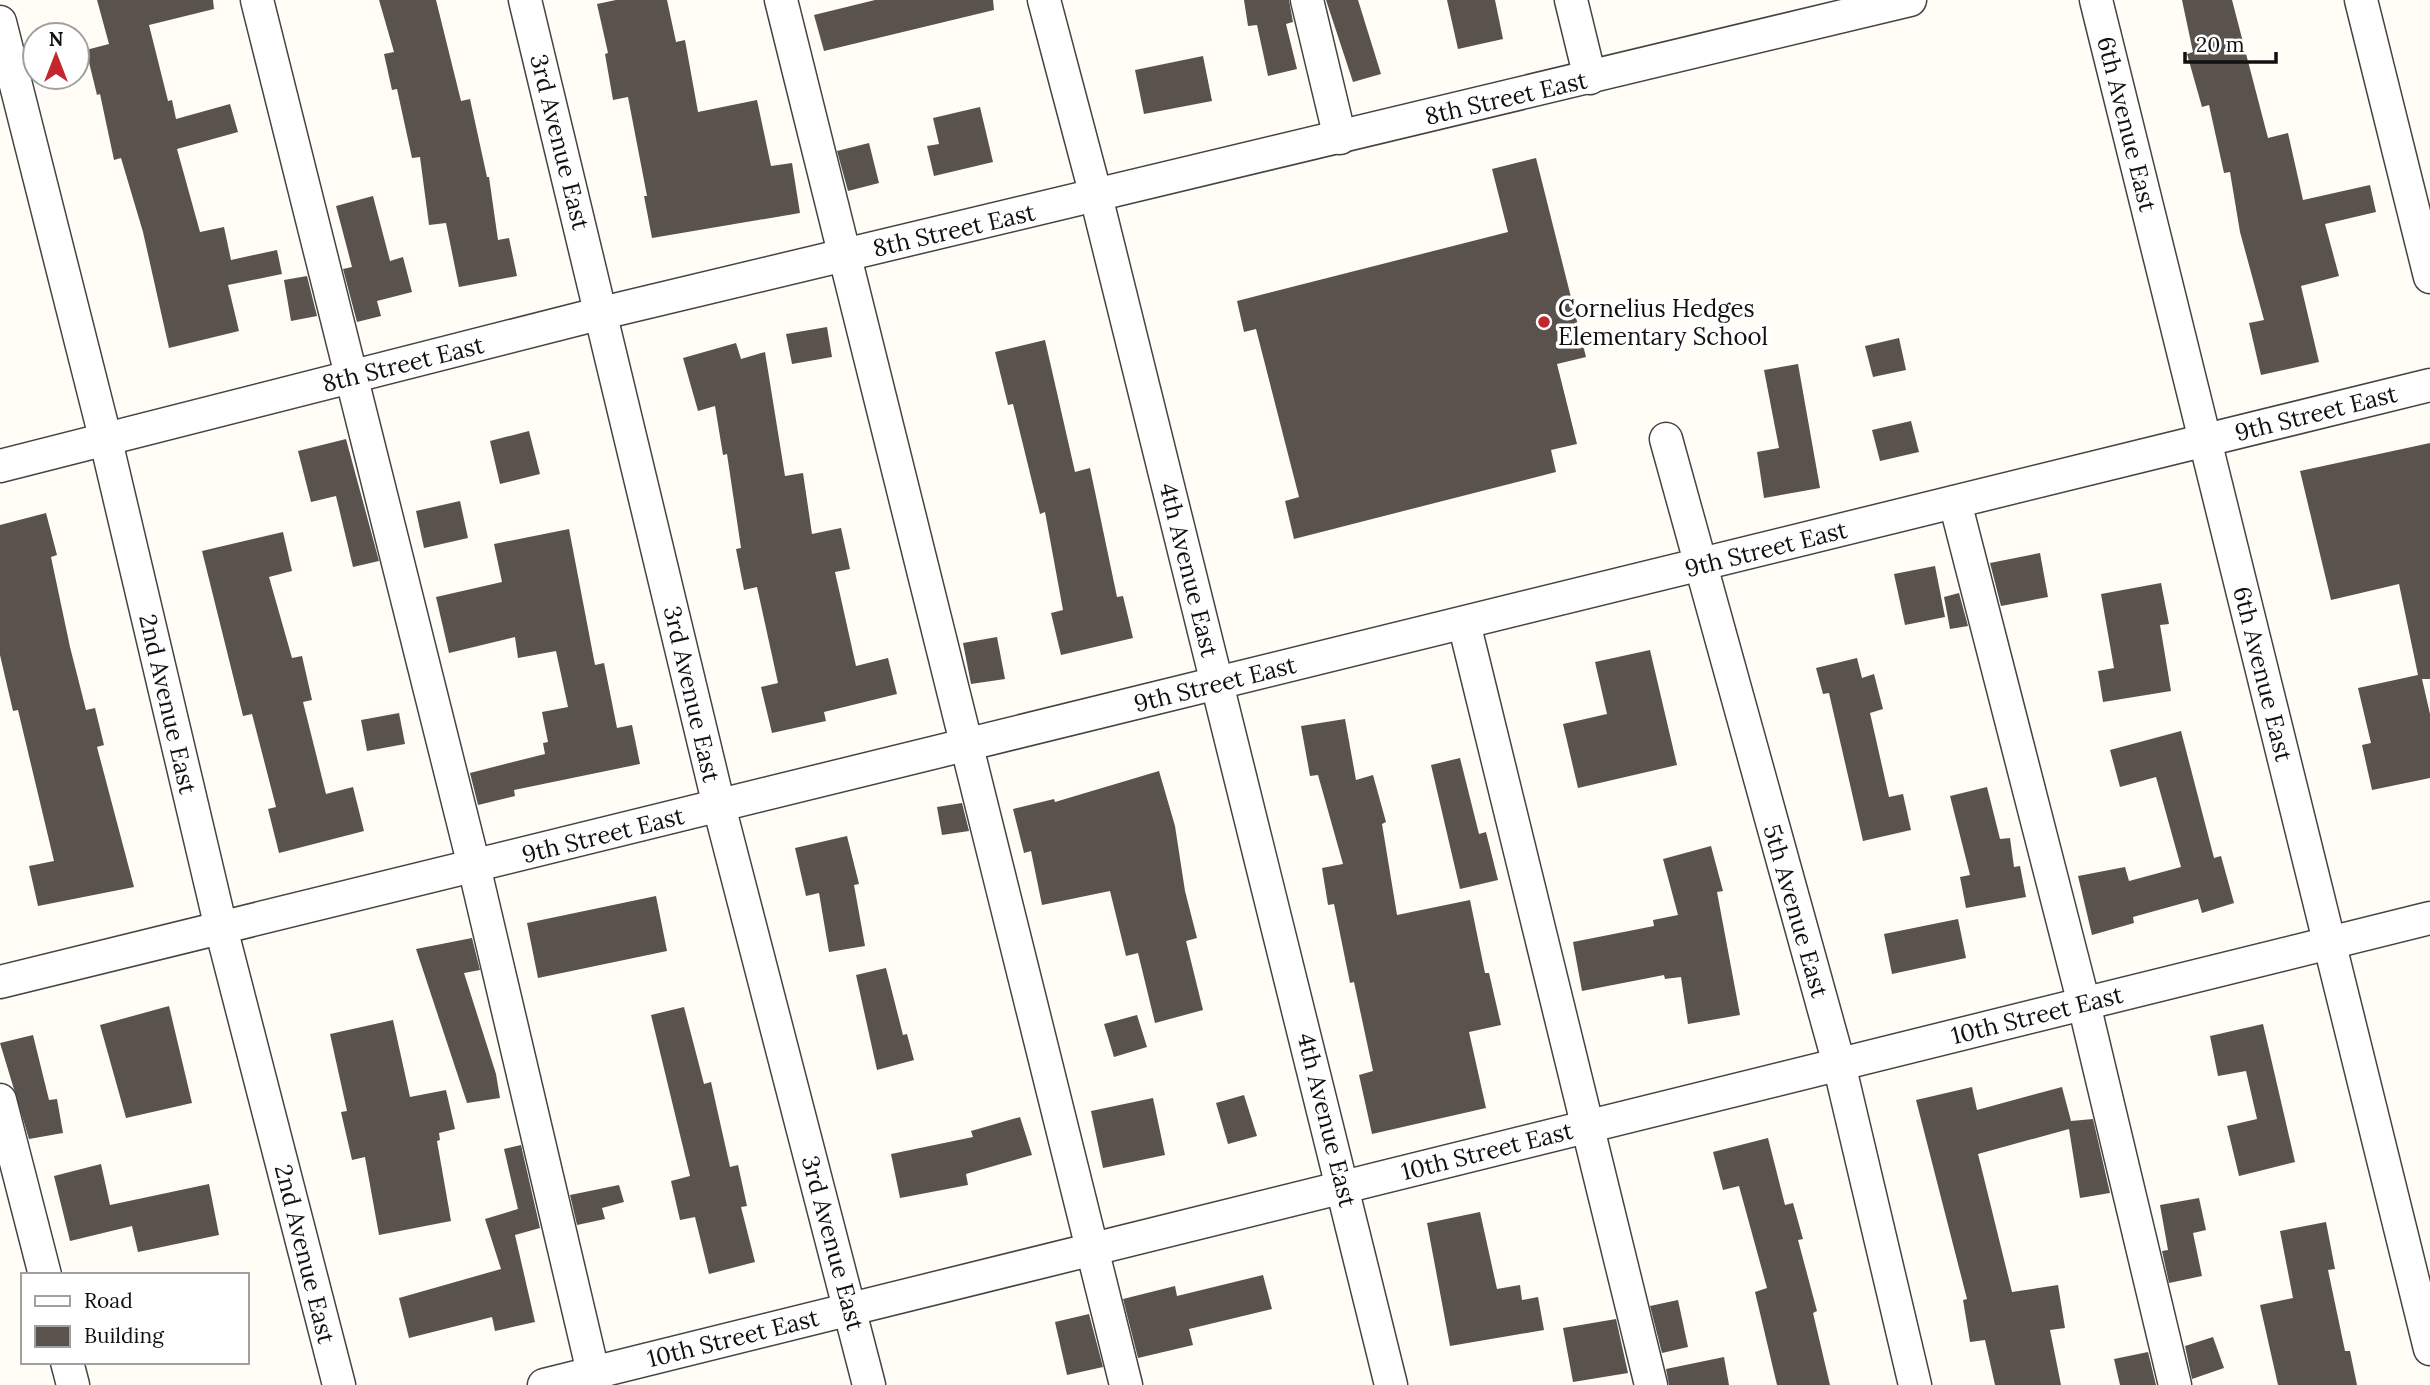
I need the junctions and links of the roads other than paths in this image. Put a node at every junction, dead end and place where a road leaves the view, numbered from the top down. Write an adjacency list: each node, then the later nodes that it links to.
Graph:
1 (257, 0): 17 (street)
2 (525, 0): 16 (street, 3rd Avenue East)
3 (781, 0): 14 (street)
4 (1044, 0): 13 (street, 4th Avenue East)
5 (1307, 0): 12 (street)
6 (1571, 0): 11 (street)
7 (1910, 0): 11 (street, 8th Street East)
8 (2095, 0): 20 (street, 6th Avenue East)
9 (2361, 0): 15 (street)
10 (0, 22): 21 (street, 2nd Avenue East)
11 (1590, 78): 12 (street, 8th Street East)
12 (1340, 138): 13 (street, 8th Street East)
13 (1096, 196): 14 (street, 8th Street East); 26 (street, 4th Avenue East)
14 (843, 256): 16 (street, 8th Street East); 27 (street)
15 (2430, 277)
16 (602, 313): 17 (street, 8th Street East); 28 (street, 3rd Avenue East)
17 (352, 377): 21 (street, 8th Street East); 29 (street)
18 (2430, 385): 20 (street, 9th Street East)
19 (1667, 439): 24 (street, 5th Avenue East)
20 (2206, 440): 23 (street, 9th Street East); 32 (street, 6th Avenue East)
21 (106, 441): 22 (street, 8th Street East); 31 (street, 2nd Avenue East)
22 (0, 466)
23 (1955, 502): 24 (street, 9th Street East); 34 (street)
24 (1699, 565): 25 (street, 9th Street East); 35 (street, 5th Avenue East)
25 (1464, 623): 26 (street, 9th Street East); 37 (street)
26 (1218, 683): 27 (street, 9th Street East); 38 (street, 4th Avenue East)
27 (964, 746): 28 (street, 9th Street East); 39 (street)
28 (719, 806): 29 (street, 9th Street East); 41 (street, 3rd Avenue East)
29 (474, 866): 31 (street, 9th Street East); 44 (street)
30 (2430, 918): 32 (street, 10th Street East)
31 (221, 928): 33 (street, 9th Street East); 46 (street, 2nd Avenue East)
32 (2329, 943): 34 (street, 10th Street East); 42 (street, 6th Avenue East)
33 (0, 982)
34 (2084, 1004): 35 (street, 10th Street East); 53 (street)
35 (1839, 1064): 37 (street, 10th Street East); 52 (street, 5th Avenue East)
36 (0, 1100): 40 (street)
37 (1586, 1127): 38 (street, 10th Street East); 51 (street)
38 (1344, 1187): 39 (street, 10th Street East); 50 (street, 4th Avenue East)
39 (1091, 1250): 41 (street, 10th Street East); 49 (street)
40 (44, 1273)
41 (850, 1309): 44 (street, 10th Street East); 48 (street, 3rd Avenue East)
42 (2430, 1349)
43 (68, 1364): 45 (street)
44 (594, 1379): 47 (street, 10th Street East)
45 (73, 1385)
46 (339, 1385)
47 (544, 1385)
48 (869, 1385)
49 (1126, 1385)
50 (1391, 1385)
51 (1651, 1385)
52 (1915, 1385)
53 (2175, 1385)

